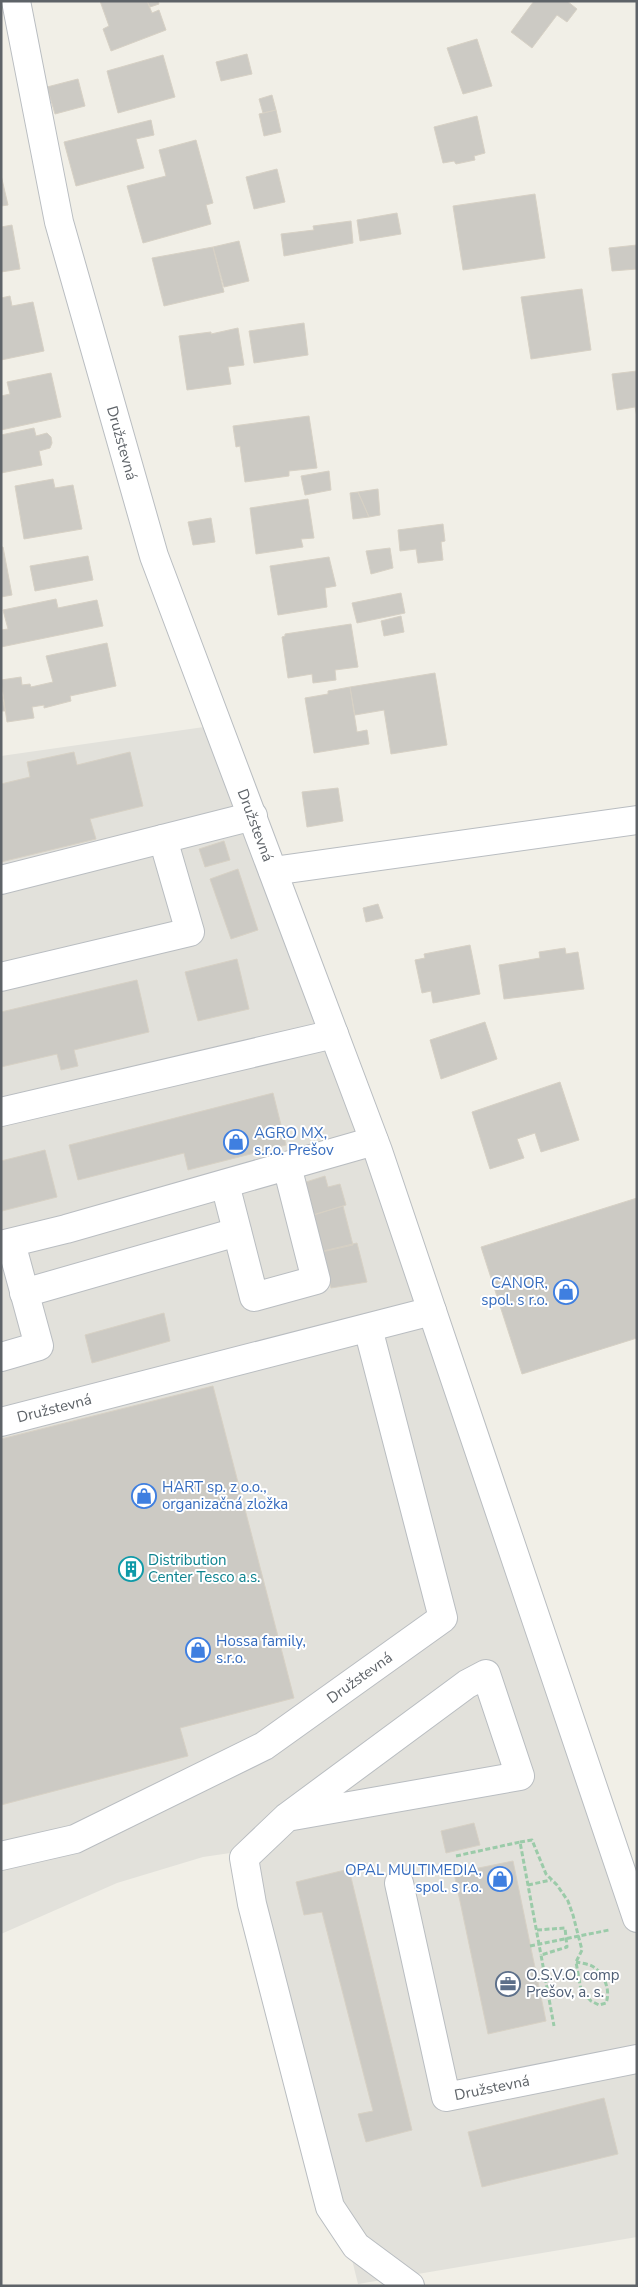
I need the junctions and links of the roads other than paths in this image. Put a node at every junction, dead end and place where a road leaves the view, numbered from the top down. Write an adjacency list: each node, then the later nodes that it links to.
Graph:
1 (16, 1): 2 (street, Družstevná)
2 (253, 816): 4 (street); 5 (street, Družstevná)
3 (637, 820): 5 (street, Družstevná)
4 (163, 839): 6 (street); 7 (street)
5 (273, 871): 8 (street, Družstevná)
6 (1, 880)
7 (1, 977)
8 (334, 1034): 9 (street); 10 (street, Družstevná)
9 (1, 1112)
10 (374, 1141): 11 (street); 16 (street, Družstevná)
11 (287, 1166): 12 (street); 13 (street)
12 (225, 1184): 13 (street); 14 (street)
13 (237, 1232): 15 (street)
14 (6, 1244): 15 (street)
15 (24, 1293): 18 (street)
16 (432, 1312): 17 (street, Družstevná); 21 (street, Družstevná)
17 (368, 1328): 19 (street, Družstevná); 22 (street, Družstevná)
18 (1, 1357)
19 (1, 1422)
20 (286, 1817): 20 (street); 26 (street)
21 (626, 1848): 24 (street, Družstevná)
22 (1, 1856)
23 (399, 1883): 25 (street, Družstevná)
24 (637, 1918)
25 (637, 2060)
26 (410, 2286)

